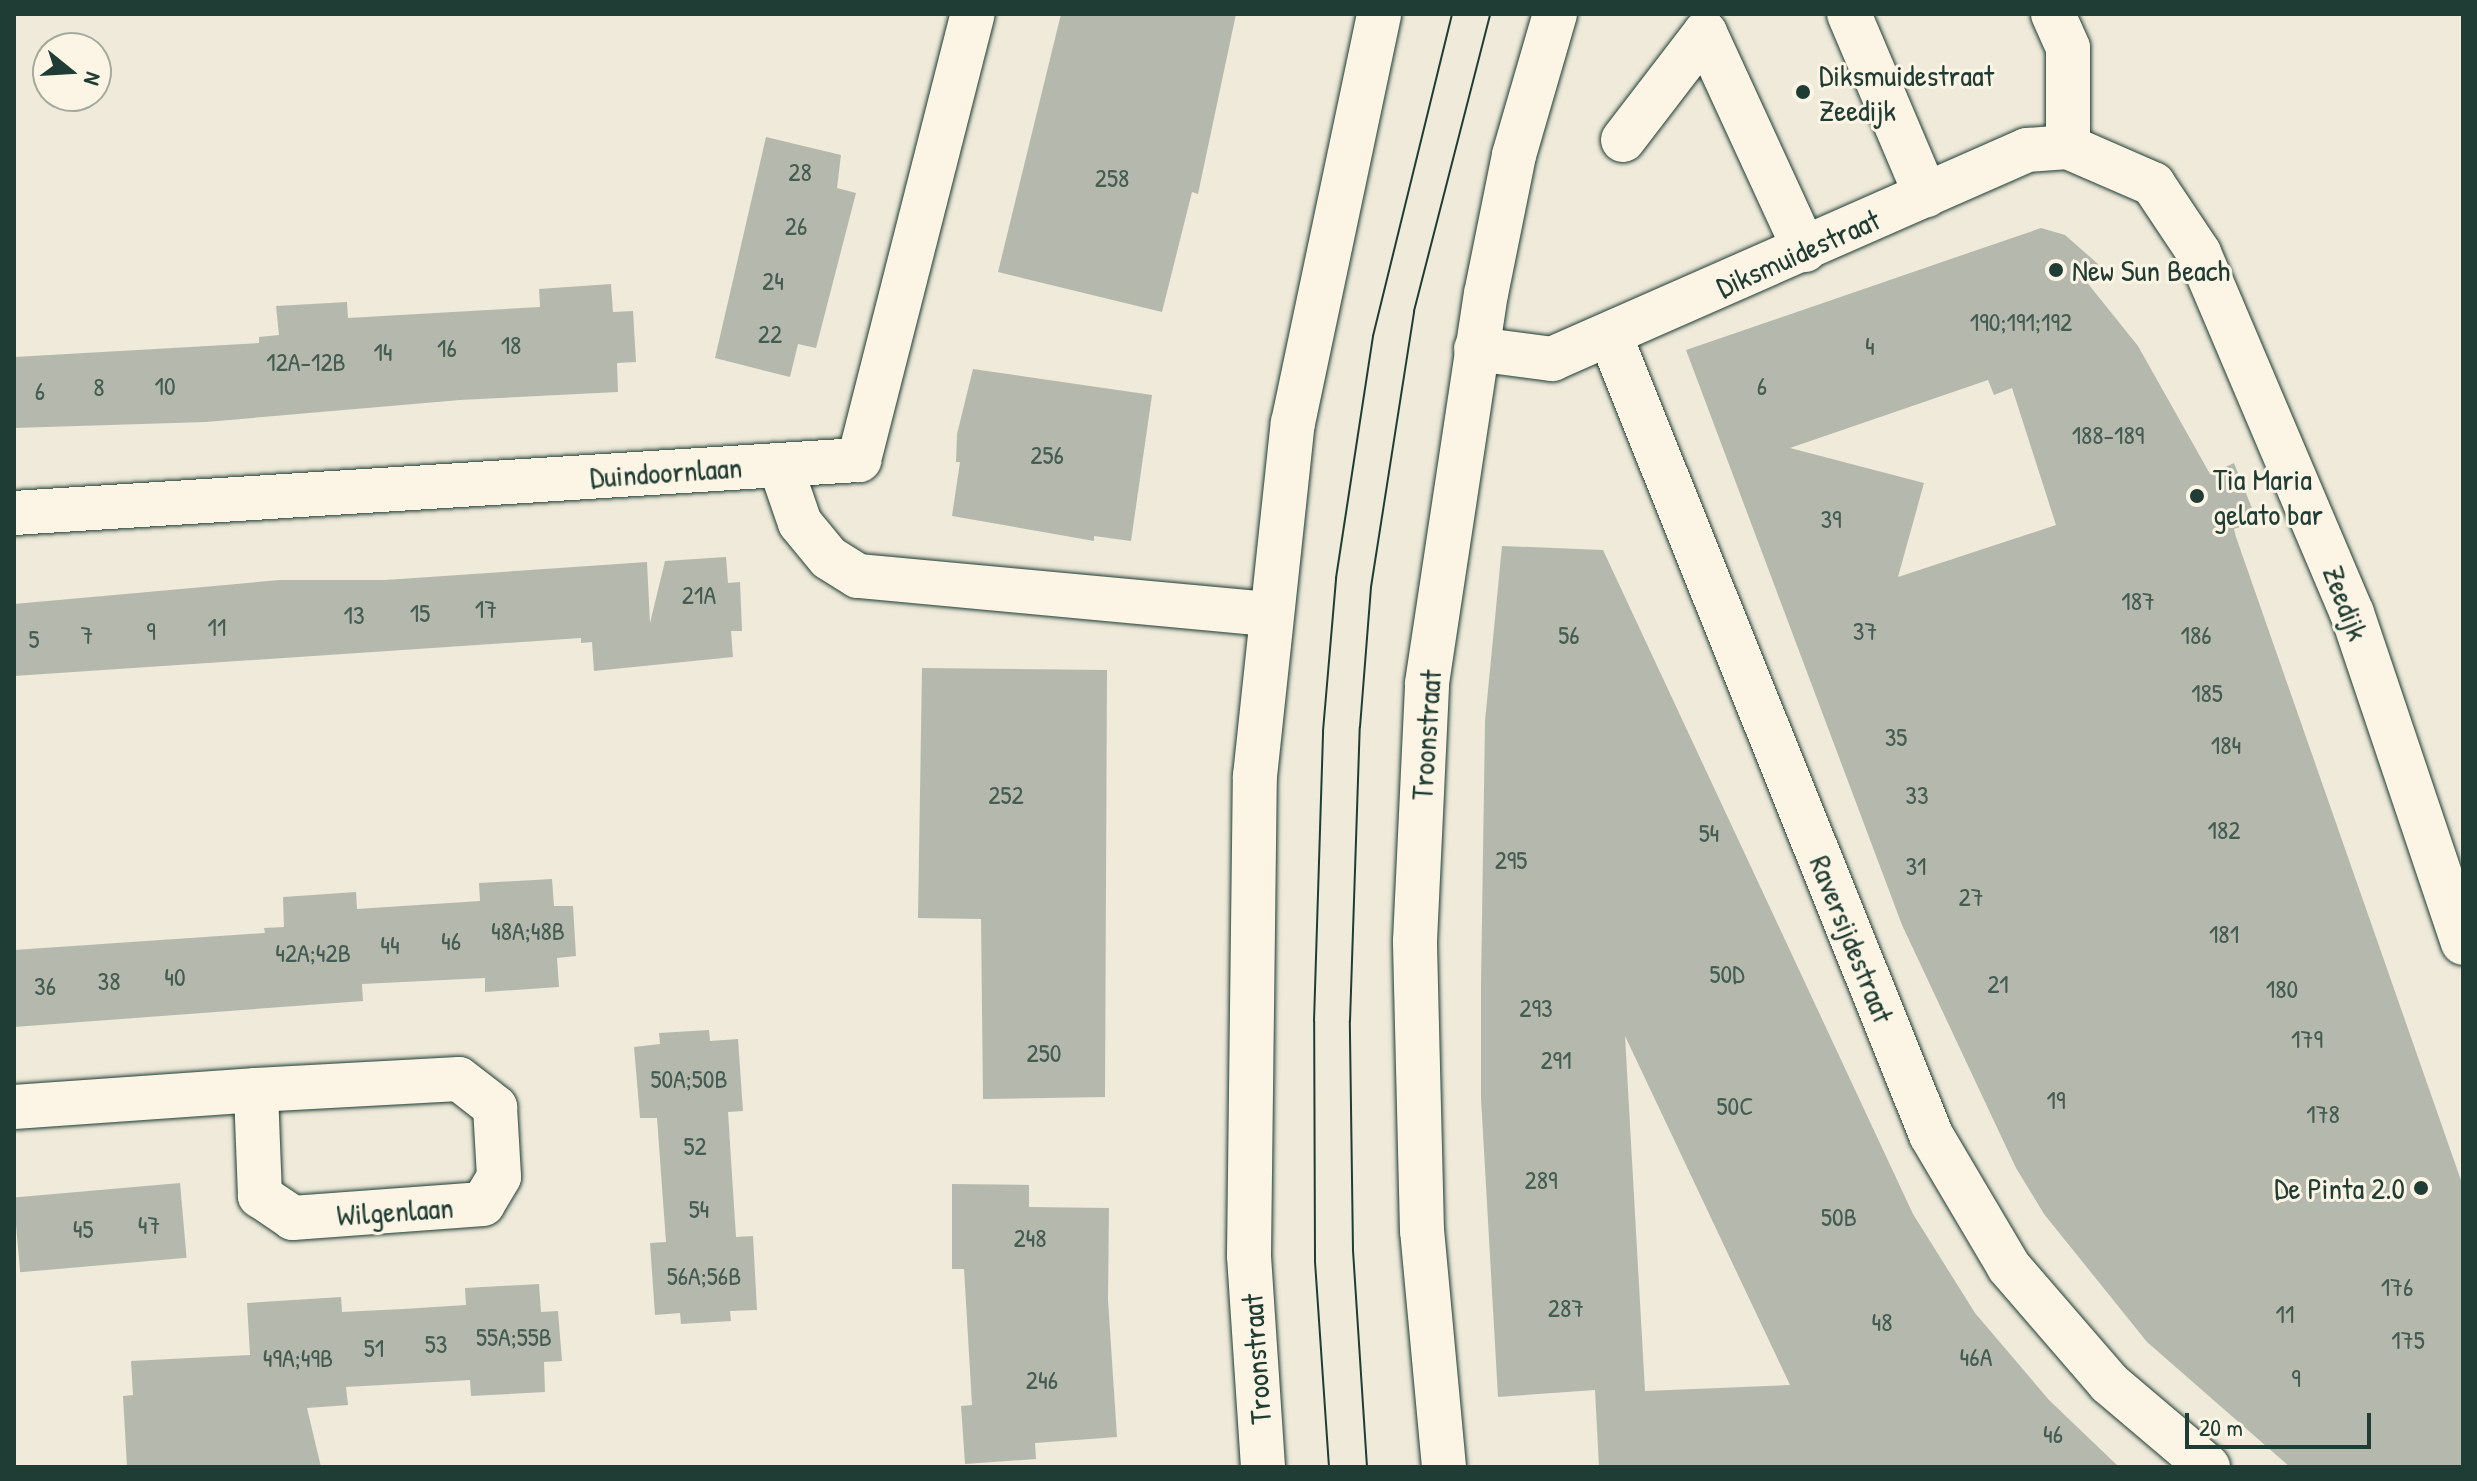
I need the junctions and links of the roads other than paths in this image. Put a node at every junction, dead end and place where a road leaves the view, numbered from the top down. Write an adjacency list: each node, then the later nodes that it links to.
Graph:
1 (973, 14): 13 (street, Duindoornlaan)
2 (1379, 14): 15 (street, Troonstraat)
3 (1555, 14): 12 (street, Troonstraat)
4 (1849, 14): 9 (street)
5 (2053, 14): 7 (street)
6 (1623, 140): 10 (street)
7 (2068, 147): 8 (street, Diksmuidestraat); 9 (street, Diksmuidestraat)
8 (2115, 168): 16 (street, Zeedijk)
9 (1926, 195): 10 (street, Diksmuidestraat)
10 (1805, 250): 11 (street, Diksmuidestraat)
11 (1611, 338): 12 (street, Diksmuidestraat); 21 (street, Raversijdestraat)
12 (1476, 349): 20 (street, Troonstraat)
13 (780, 465): 14 (street, Duindoornlaan); 15 (street)
14 (14, 513)
15 (1270, 614): 19 (street, Troonstraat)
16 (2463, 943)
17 (256, 1090): 17 (street, Wilgenlaan); 18 (street, Wilgenlaan)
18 (14, 1107)
19 (1263, 1467)
20 (1444, 1467)
21 (2208, 1467)

